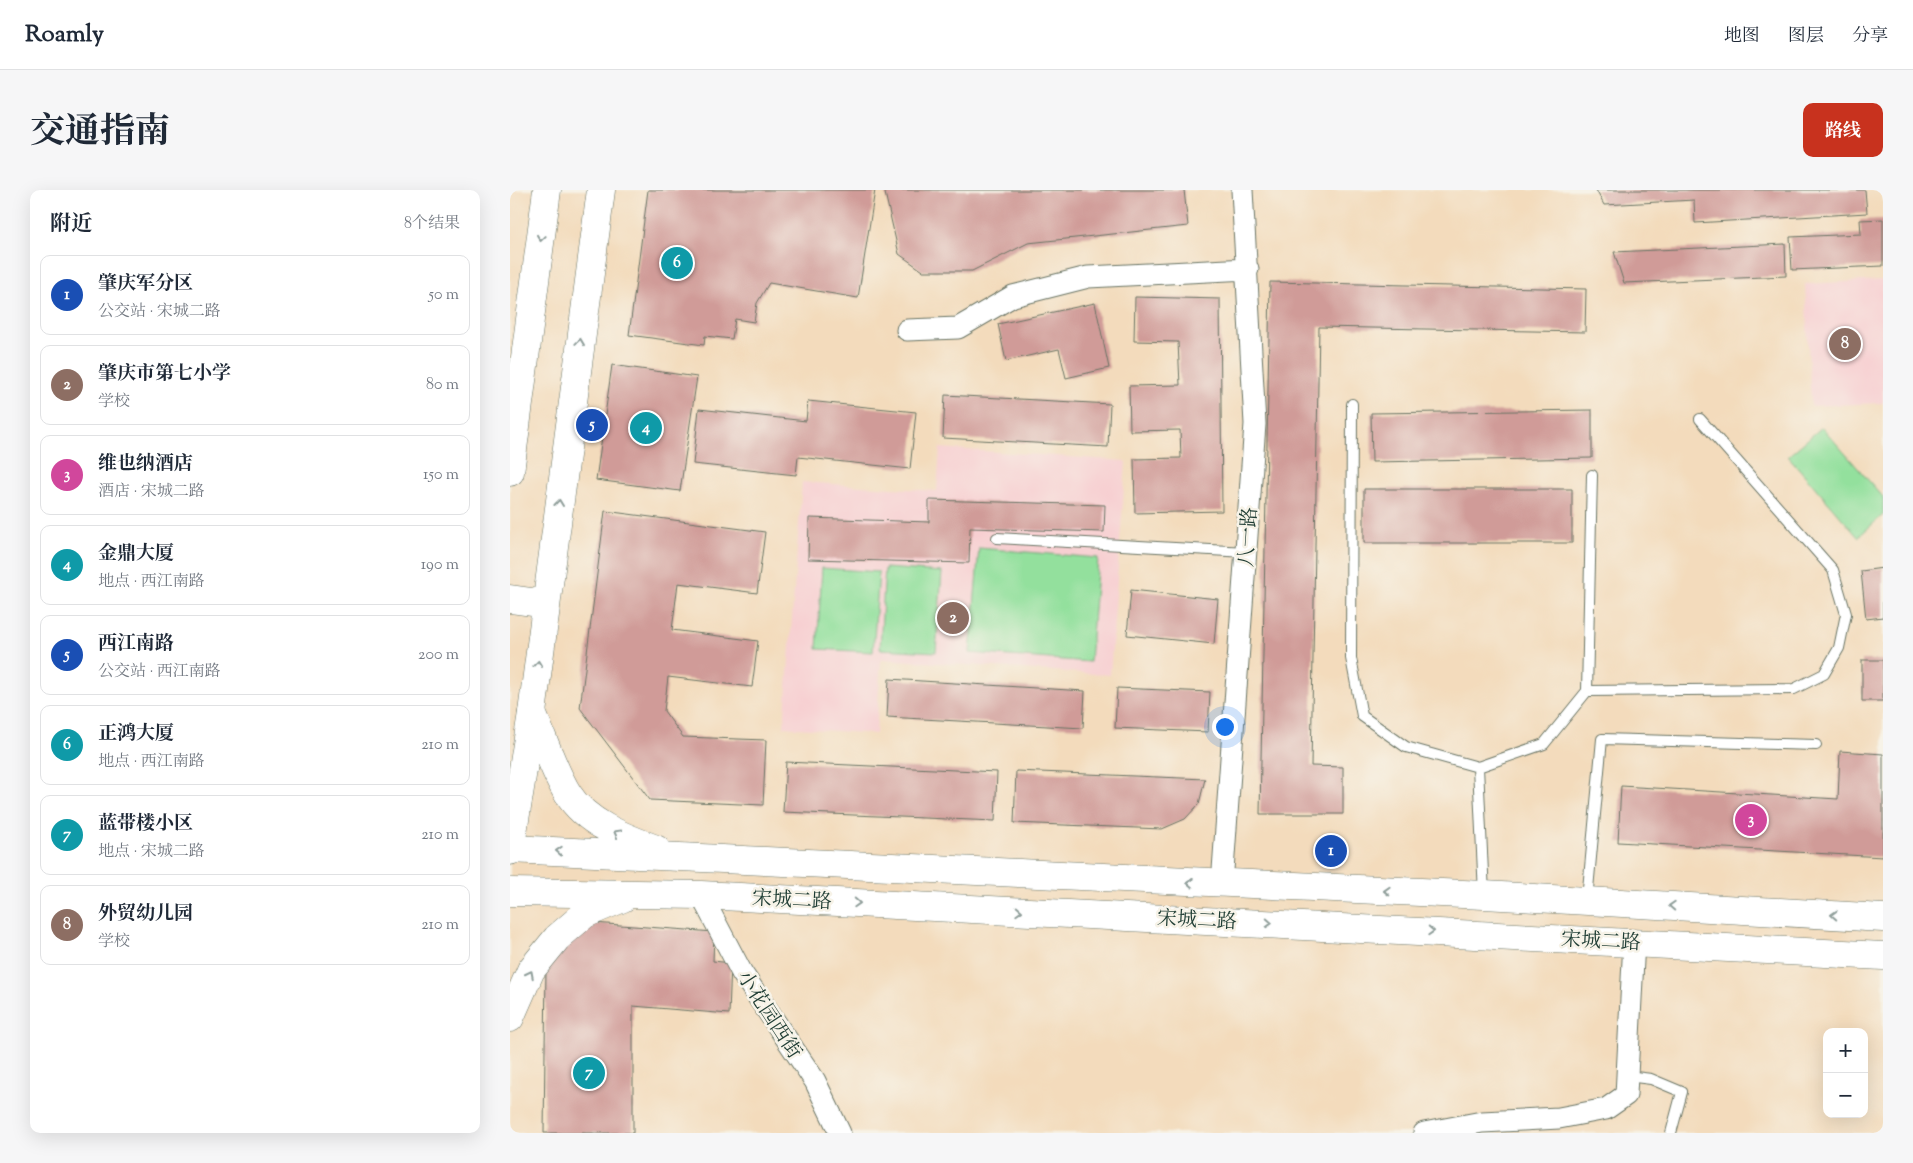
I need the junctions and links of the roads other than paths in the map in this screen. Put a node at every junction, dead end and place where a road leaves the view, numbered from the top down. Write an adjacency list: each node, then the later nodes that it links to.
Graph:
1 (548, 190): 8 (main road, one-way to 8)
2 (600, 190): 13 (main road, one-way to 2)
3 (1242, 190): 4 (street, 八一路)
4 (1248, 269): 5 (street); 11 (street, 八一路)
5 (907, 330)
6 (1352, 404): 17 (lane)
7 (1700, 419): 14 (lane)
8 (510, 472)
9 (1592, 475): 14 (lane)
10 (997, 538): 11 (lane)
11 (1246, 552): 20 (street, 八一路)
12 (510, 599): 13 (main road)
13 (546, 604): 15 (main road, one-way to 13)
14 (1586, 691): 17 (lane)
15 (532, 713): 18 (main road); 19 (main road, one-way to 15)
16 (1816, 745): 25 (lane)
17 (1478, 767): 24 (lane)
18 (510, 850): 19 (main road, 宋城二路, one-way to 18)
19 (678, 858): 20 (main road, 宋城二路, one-way to 19)
20 (1222, 884): 24 (main road, 宋城二路, one-way to 20)
21 (510, 892): 22 (main road, 宋城二路)
22 (633, 894): 23 (main road, 宋城二路); 30 (main road, one-way to 22)
23 (701, 895): 27 (main road, 宋城二路, one-way to 27); 32 (street, 小花园西街)
24 (1484, 895): 25 (main road, 宋城二路); 27 (main road)
25 (1587, 901): 26 (main road, 宋城二路, one-way to 25)
26 (1883, 918)
27 (1482, 934): 28 (main road, 宋城二路)
28 (1634, 941): 29 (main road, 宋城二路); 31 (street)
29 (1883, 956)
30 (510, 1018)
31 (1627, 1076): 33 (street); 34 (lane)
32 (840, 1133)
33 (1424, 1133)
34 (1671, 1133)

